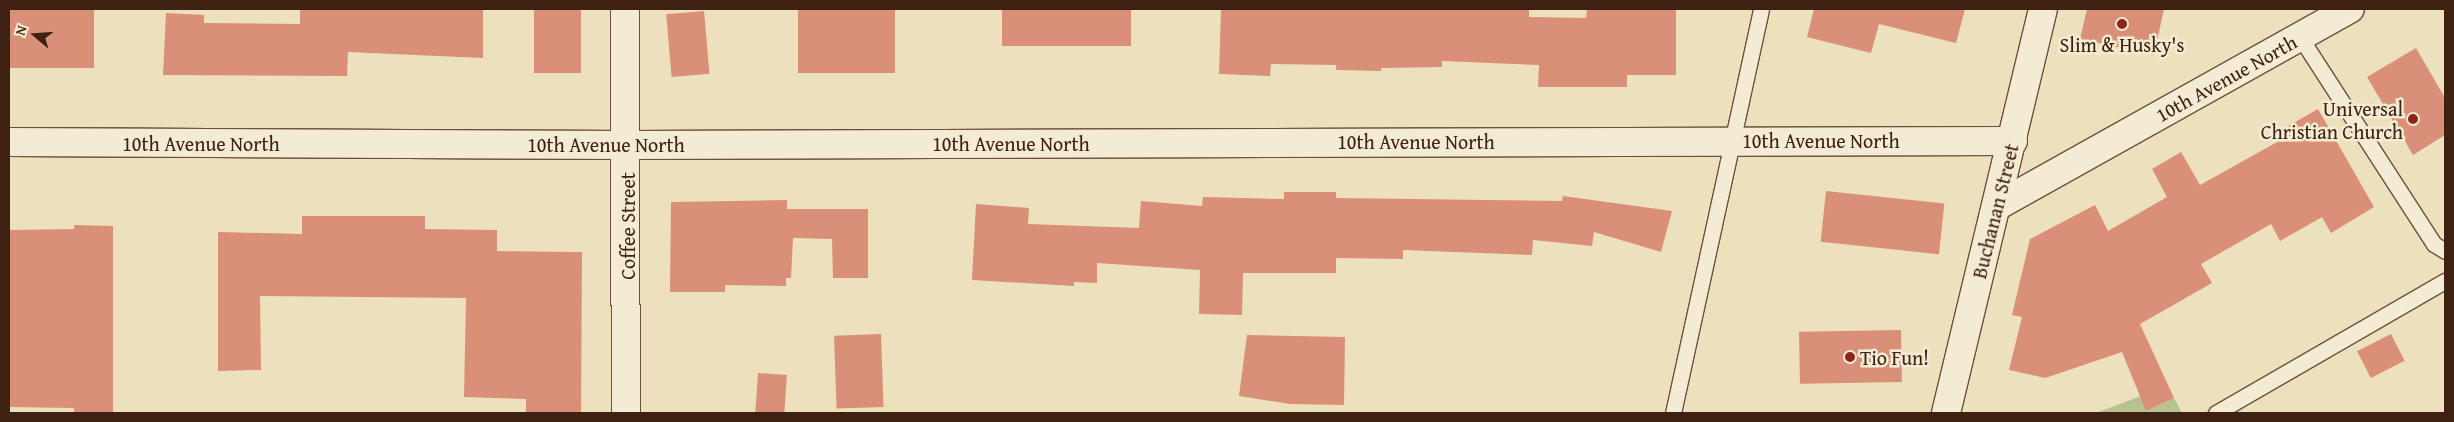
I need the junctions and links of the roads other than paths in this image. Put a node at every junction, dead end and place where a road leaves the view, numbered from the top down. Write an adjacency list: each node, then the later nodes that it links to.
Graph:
1 (625, 9): 10 (street, Coffee Street)
2 (1760, 9): 7 (lane)
3 (2043, 9): 8 (street, Buchanan Street)
4 (2350, 9): 5 (street, 10th Avenue North)
5 (2327, 16): 6 (street, 10th Avenue North)
6 (2300, 38): 11 (street, 10th Avenue North); 12 (lane)
7 (1733, 139): 8 (street, 10th Avenue North); 10 (street, 10th Avenue North); 15 (lane)
8 (2012, 141): 11 (street, Buchanan Street)
9 (9, 142): 10 (street, 10th Avenue North)
10 (627, 145): 14 (street, Coffee Street)
11 (1997, 206): 16 (street, Buchanan Street)
12 (2445, 251)
13 (2445, 281): 17 (lane)
14 (626, 413)
15 (1673, 413)
16 (1946, 413)
17 (2216, 413)

